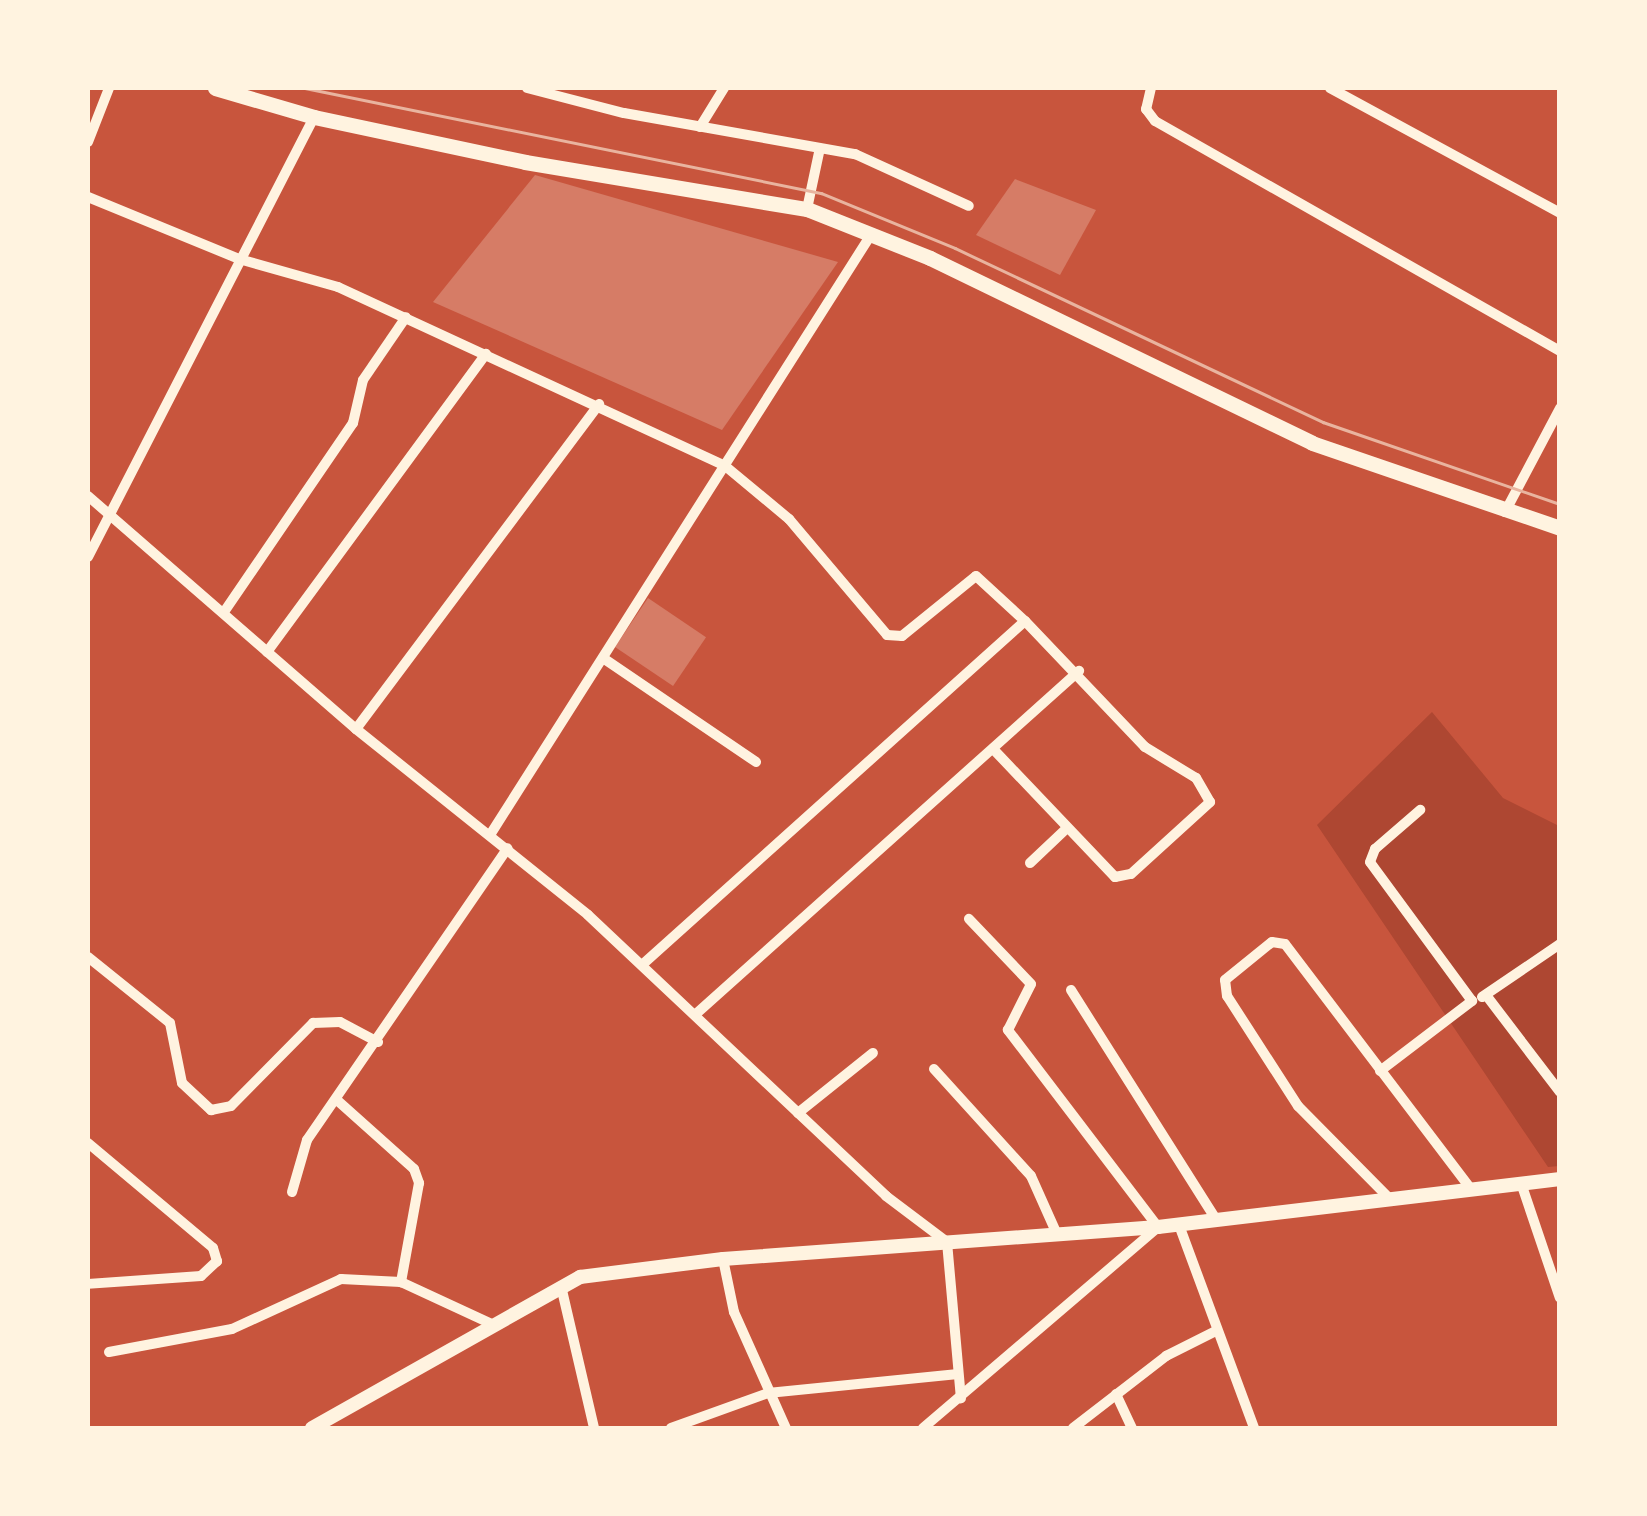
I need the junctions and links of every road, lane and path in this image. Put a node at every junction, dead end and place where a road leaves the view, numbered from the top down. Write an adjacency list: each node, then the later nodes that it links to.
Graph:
1 (109, 88): 9 (street)
2 (215, 88): 7 (main road)
3 (527, 88): 8 (street)
4 (724, 88): 8 (street)
5 (1151, 88): 18 (street)
6 (1330, 88): 14 (street)
7 (314, 117): 13 (main road); 16 (street)
8 (700, 127): 10 (street)
9 (88, 142)
10 (820, 148): 12 (street); 13 (street)
11 (88, 197): 16 (street)
12 (969, 206)
13 (806, 209): 15 (main road)
14 (1560, 214)
15 (872, 233): 22 (street); 24 (main road)
16 (240, 259): 17 (street); 25 (street)
17 (406, 317): 19 (street); 28 (street)
18 (1560, 351)
19 (486, 354): 20 (street); 30 (street)
20 (598, 404): 22 (street); 33 (street)
21 (1560, 408): 24 (street)
22 (724, 465): 29 (street); 31 (street)
23 (88, 496): 25 (street)
24 (1505, 513): 26 (main road)
25 (110, 516): 27 (street); 28 (street)
26 (1560, 528)
27 (88, 557)
28 (224, 612): 30 (street)
29 (1025, 622): 32 (street); 44 (street)
30 (268, 652): 33 (street)
31 (603, 658): 35 (street); 38 (street)
32 (1078, 671): 34 (street); 37 (street)
33 (356, 729): 38 (street)
34 (996, 751): 37 (street); 48 (street)
35 (756, 762)
36 (1420, 810): 47 (street)
37 (1066, 828): 40 (street)
38 (490, 835): 39 (street)
39 (508, 848): 44 (street); 49 (street)
40 (1030, 863)
41 (969, 919): 64 (street)
42 (1560, 944): 46 (street)
43 (88, 956): 49 (street)
44 (642, 964): 48 (street)
45 (1071, 990): 62 (street)
46 (1486, 994): 47 (street); 53 (street)
47 (1472, 1002): 52 (street)
48 (697, 1013): 55 (street)
49 (378, 1042): 54 (street)
50 (873, 1053): 55 (street)
51 (934, 1070): 65 (street)
52 (1380, 1071): 59 (street); 61 (street)
53 (1560, 1092)
54 (338, 1101): 60 (street); 68 (street)
55 (798, 1113): 66 (street)
56 (88, 1143): 69 (street)
57 (1560, 1179): 58 (street)
58 (1521, 1182): 59 (street); 71 (street)
59 (1470, 1188): 61 (street)
60 (292, 1192)
61 (1390, 1198): 62 (street)
62 (1217, 1221): 63 (street)
63 (1179, 1225): 64 (street); 73 (street)
64 (1158, 1227): 65 (street); 78 (street)
65 (1056, 1232): 66 (street)
66 (948, 1242): 67 (street); 75 (street)
67 (723, 1259): 70 (street); 76 (street)
68 (401, 1282): 72 (street); 74 (street)
69 (88, 1284)
70 (561, 1286): 72 (street); 80 (street)
71 (1560, 1298)
72 (492, 1324): 79 (street)
73 (1214, 1332): 77 (street); 86 (street)
74 (109, 1352)
75 (958, 1374): 76 (street); 78 (street)
76 (768, 1393): 81 (street); 82 (street)
77 (1116, 1394): 84 (street); 85 (street)
78 (961, 1398): 83 (street)
79 (312, 1428)
80 (594, 1428)
81 (671, 1428)
82 (786, 1428)
83 (923, 1428)
84 (1073, 1428)
85 (1132, 1428)
86 (1254, 1428)

